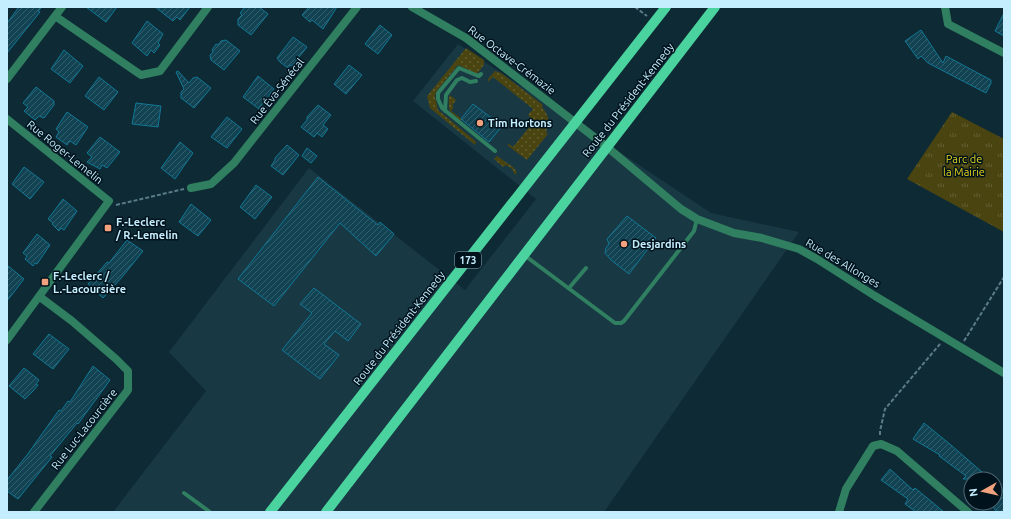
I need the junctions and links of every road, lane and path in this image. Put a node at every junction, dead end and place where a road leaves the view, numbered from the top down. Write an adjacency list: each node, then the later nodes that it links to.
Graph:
1 (62, 7): 9 (street)
2 (208, 7): 9 (street)
3 (357, 7): 20 (street, Rue Éva-Sénécal)
4 (412, 7): 17 (street, Rue Octave-Crémazie)
5 (635, 7): 10 (path)
6 (666, 7): 10 (main road, Route du Président-Kennedy / 173)
7 (715, 7): 18 (main road, Route du Président-Kennedy)
8 (945, 7): 11 (street)
9 (55, 16): 13 (street)
10 (654, 21): 17 (main road, Route du Président-Kennedy / 173)
11 (1004, 54)
12 (481, 74): 15 (lane)
13 (7, 79)
14 (476, 82): 15 (lane)
15 (445, 111): 19 (lane)
16 (7, 119): 21 (street, Rue Roger-Lemelin)
17 (575, 123): 18 (street, Rue Octave-Crémazie); 36 (main road, Route du Président-Kennedy / 173)
18 (607, 147): 22 (street, Rue des Allonges); 23 (main road, Route du Président-Kennedy)
19 (495, 151)
20 (191, 188): 21 (path)
21 (110, 204): 27 (street)
22 (697, 219): 26 (lane); 28 (street, Rue des Allonges)
23 (524, 255): 26 (lane); 37 (main road, Route du Président-Kennedy)
24 (586, 268): 26 (lane)
25 (1004, 277): 30 (path)
26 (569, 288)
27 (40, 297): 29 (street); 34 (street, Rue Luc-Lacourcière)
28 (945, 337): 30 (street, Rue des Allonges); 32 (path)
29 (7, 340)
30 (961, 346): 31 (street, Rue des Allonges)
31 (1004, 373)
32 (882, 444): 38 (street); 39 (street)
33 (184, 493): 35 (lane)
34 (34, 512)
35 (210, 512)
36 (270, 512)
37 (326, 512)
38 (839, 512)
39 (968, 512)

